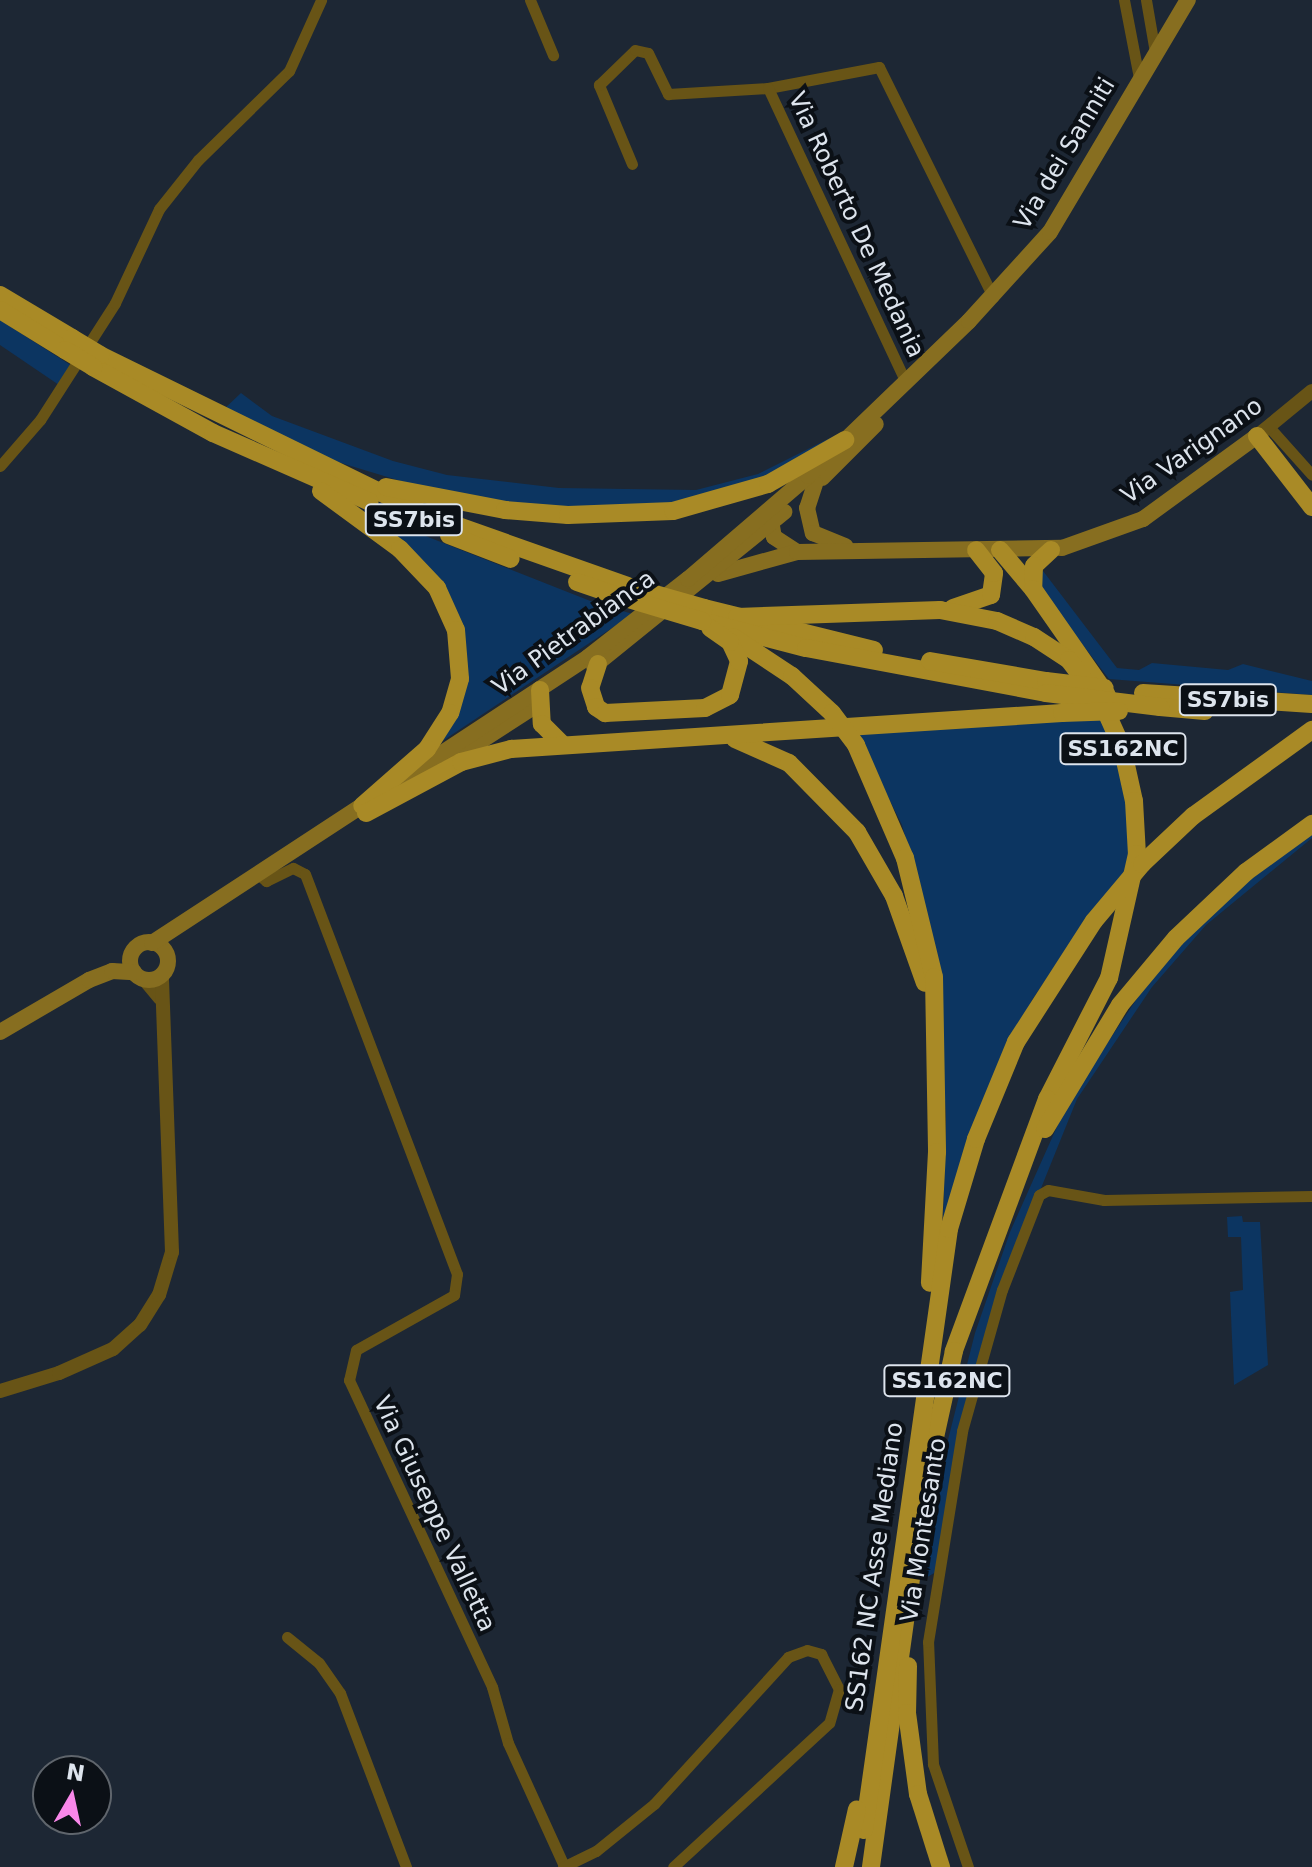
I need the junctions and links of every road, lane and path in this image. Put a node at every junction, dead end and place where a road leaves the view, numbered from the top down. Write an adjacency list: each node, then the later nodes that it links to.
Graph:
1 (321, 0): 22 (street)
2 (530, 0): 7 (street)
3 (1124, 0): 8 (street)
4 (1146, 0): 6 (street)
5 (1188, 0): 6 (main road, Via dei Sanniti)
6 (1155, 52): 8 (main road, Via dei Sanniti)
7 (553, 55)
8 (1139, 78): 12 (main road, Via dei Sanniti)
9 (768, 88): 10 (street, Via Roberto De Medania); 12 (street, Via Roberto De Medania); 16 (street, Via Roberto De Medania)
10 (632, 164)
11 (0, 295): 15 (highway, SS7bis)
12 (993, 297): 14 (main road, Via dei Sanniti)
13 (0, 310): 15 (highway, SS7bis)
14 (969, 321): 16 (main road, Via dei Sanniti); 25 (main road, Via dei Sanniti)
15 (68, 344): 18 (highway, SS7bis, bridge)
16 (905, 381): 20 (main road, Via dei Sanniti)
17 (1312, 391): 19 (street, Via Varignano)
18 (219, 427): 21 (highway, SS7bis); 23 (highway, SS7bis)
19 (1263, 432): 24 (street); 26 (highway); 32 (main road, Via Varignano)
20 (845, 440): 23 (highway); 27 (main road, Via Pietrabianca)
21 (271, 461): 36 (highway, SS7bis); 49 (highway)
22 (0, 466)
23 (321, 467): 36 (highway, SS7bis)
24 (1312, 475)
25 (815, 484): 27 (main road, Via Pietrabianca); 28 (main road)
26 (1312, 507)
27 (774, 516): 28 (main road, Via Varignano); 33 (main road); 34 (main road, Via Pietrabianca); 42 (main road, Via Pietrabianca)
28 (813, 533): 29 (main road, Via Varignano)
29 (854, 548): 30 (main road, Via Varignano); 33 (main road, Via Varignano)
30 (976, 550): 31 (main road, Via Varignano); 37 (highway)
31 (1000, 550): 32 (main road, Via Varignano); 35 (highway)
32 (1051, 550): 35 (highway)
33 (797, 552): 34 (main road, Via Varignano)
34 (704, 580): 40 (main road, Via Pietrabianca)
35 (1033, 589): 57 (highway)
36 (623, 591): 38 (highway, SS7bis, bridge)
37 (940, 610): 39 (highway, SS162NC); 57 (highway, SS162NC)
38 (703, 615): 39 (highway, SS7bis); 40 (highway); 41 (highway, SS7bis); 60 (highway, bridge)
39 (737, 617): 41 (highway, SS7bis)
40 (598, 664): 42 (main road, Via Pietrabianca)
41 (1046, 687): 43 (highway, SS7bis, bridge); 44 (highway, SS7bis, bridge)
42 (539, 697): 48 (highway); 49 (main road, Via Pietrabianca)
43 (1312, 704)
44 (1160, 707): 45 (highway, SS7bis); 47 (highway, bridge)
45 (1312, 716)
46 (1312, 730): 64 (highway, bridge)
47 (725, 736): 48 (highway); 60 (highway)
48 (562, 744): 49 (highway)
49 (364, 809): 51 (main road, Via Pietrabianca)
50 (1312, 824): 62 (highway)
51 (258, 874): 52 (main road, Via Pietrabianca); 70 (street, Via Giuseppe Valletta)
52 (178, 925): 53 (main road, Via Pietrabianca); 55 (main road)
53 (152, 943): 54 (main road, Via Pietrabianca); 55 (main road)
54 (132, 954): 56 (main road); 58 (main road, Via Pietrabianca)
55 (165, 967): 56 (main road, Via Pietrabianca); 59 (street)
56 (139, 976): 58 (main road, Via Pietrabianca); 59 (street)
57 (1109, 978): 62 (highway, SS162NC)
58 (78, 985): 61 (main road, Via Pietrabianca)
59 (160, 998): 65 (street)
60 (937, 1024): 64 (highway)
61 (1, 1029)
62 (1019, 1172): 66 (highway, SS162NC)
63 (1312, 1196): 76 (street, Via Montesanto)
64 (930, 1350): 68 (highway, SS162 NC Asse Mediano)
65 (0, 1391)
66 (908, 1599): 74 (highway); 75 (highway)
67 (287, 1637): 69 (street)
68 (873, 1744): 72 (highway); 73 (highway)
69 (406, 1867)
70 (563, 1867): 71 (street)
71 (673, 1867)
72 (844, 1867)
73 (859, 1867)
74 (871, 1867)
75 (941, 1867)
76 (968, 1867)

